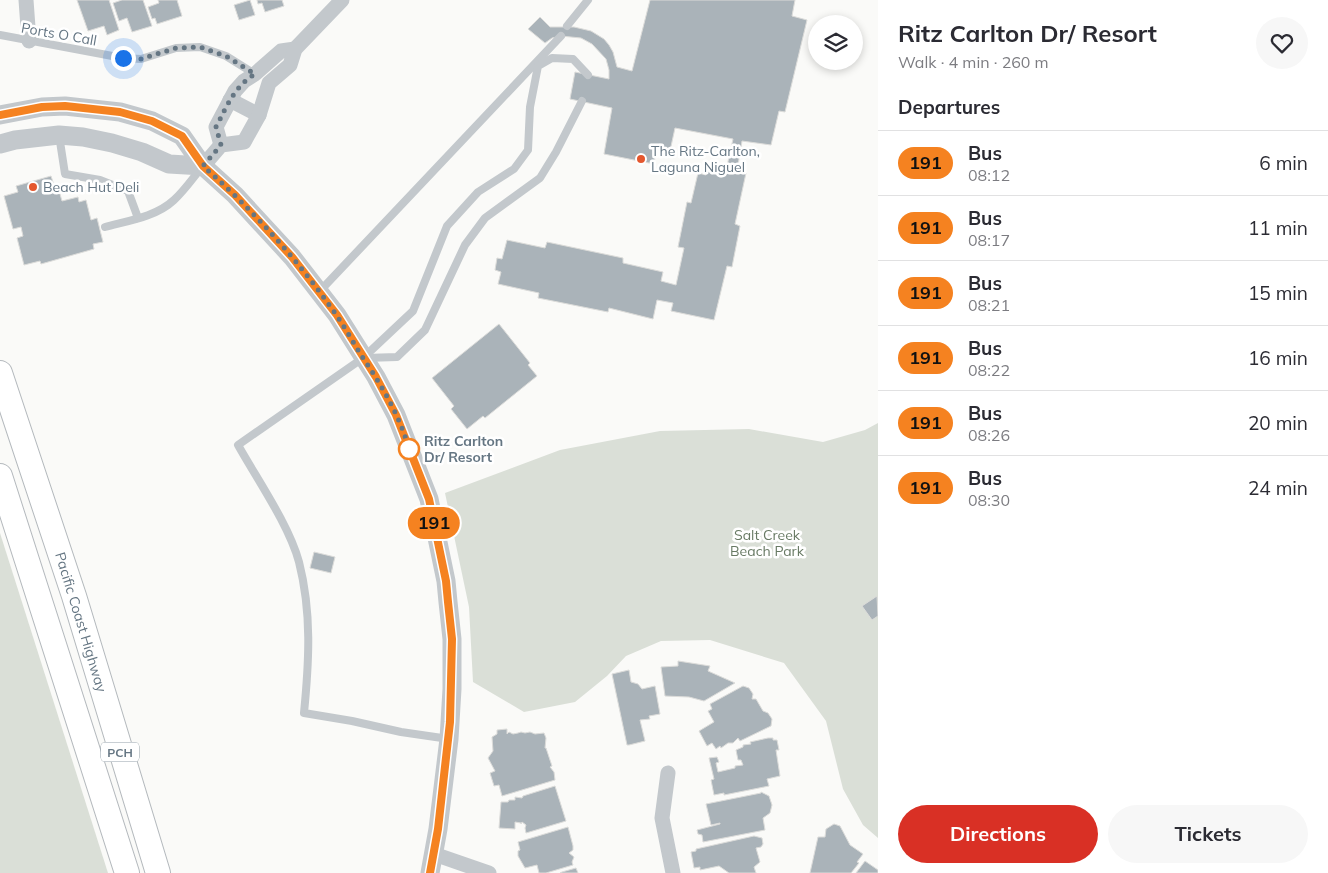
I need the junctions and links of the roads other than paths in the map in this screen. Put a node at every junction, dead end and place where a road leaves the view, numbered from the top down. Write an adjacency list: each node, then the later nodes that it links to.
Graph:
1 (26, 0): 7 (street)
2 (342, 0): 8 (street)
3 (588, 0): 4 (lane)
4 (567, 26)
5 (0, 35): 7 (lane, Ports O Call)
6 (561, 36): 22 (lane)
7 (29, 41): 9 (lane, Ports O Call)
8 (295, 49): 9 (street); 11 (street)
9 (255, 74): 11 (street); 12 (street)
10 (588, 75): 23 (lane)
11 (269, 83): 14 (street)
12 (230, 100): 14 (street); 18 (street)
13 (582, 102): 23 (lane)
14 (259, 114): 18 (street)
15 (0, 115): 19 (street)
16 (59, 135): 17 (street); 19 (street); 20 (lane)
17 (0, 144)
18 (221, 145): 19 (street)
19 (203, 166): 20 (lane); 22 (street)
20 (138, 218): 21 (lane)
21 (105, 227)
22 (319, 292): 23 (street)
23 (363, 358): 26 (street); 26 (lane)
24 (0, 372): 30 (highway, Pacific Coast Highway / PCH)
25 (0, 476): 29 (highway, PCH)
26 (449, 739): 28 (street)
27 (668, 773): 33 (street)
28 (434, 854): 31 (street); 32 (street)
29 (127, 873)
30 (158, 873)
31 (430, 873)
32 (489, 873)
33 (673, 873)

